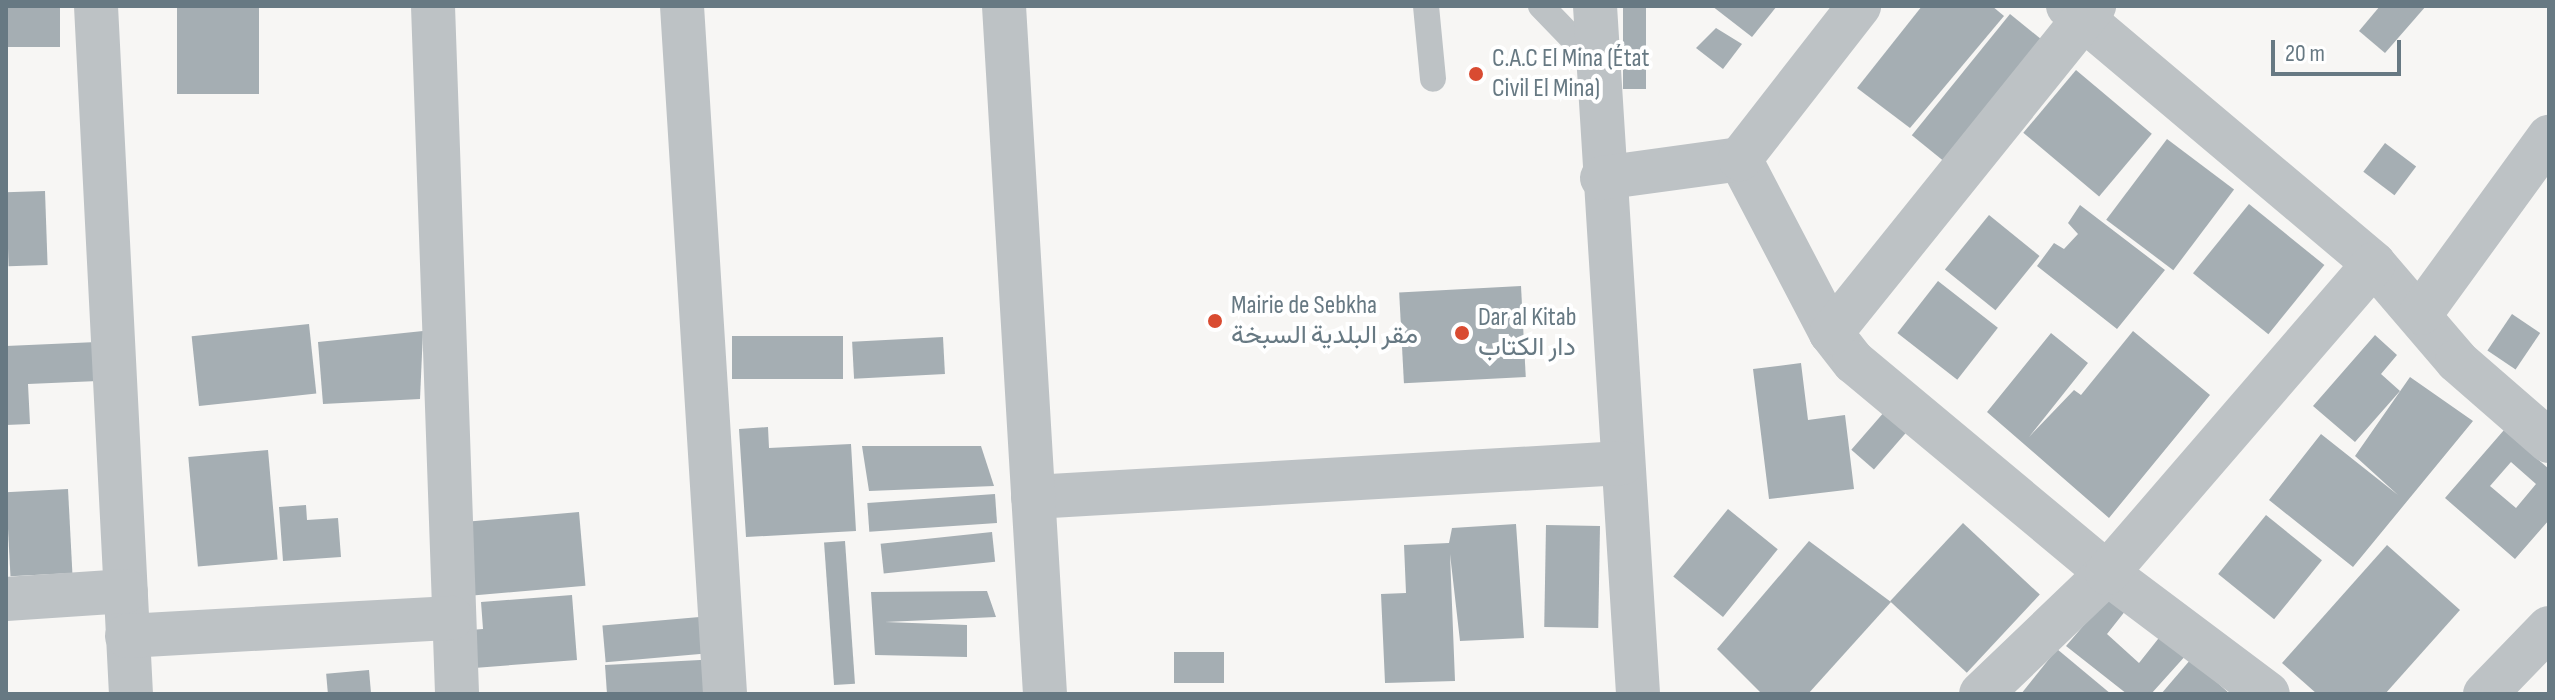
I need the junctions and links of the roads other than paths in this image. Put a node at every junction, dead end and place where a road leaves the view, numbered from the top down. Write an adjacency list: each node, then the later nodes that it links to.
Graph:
1 (96, 6): 22 (street)
2 (433, 6): 24 (street)
3 (682, 6): 30 (street)
4 (1004, 6): 20 (street)
5 (1426, 6): 11 (lane)
6 (1541, 6): 10 (lane)
7 (1595, 6): 10 (street)
8 (1859, 6): 13 (street)
9 (2082, 10): 15 (street); 17 (street)
10 (1597, 64): 14 (street)
11 (1433, 79)
12 (2549, 137): 16 (street)
13 (1740, 159): 14 (street); 17 (street)
14 (1602, 178): 19 (street)
15 (2374, 264): 16 (street); 21 (street)
16 (2421, 313): 18 (street)
17 (1831, 333): 21 (street)
18 (2549, 441)
19 (1622, 463): 20 (street); 27 (street)
20 (1033, 497): 31 (street)
21 (2107, 573): 32 (street); 33 (street)
22 (126, 591): 23 (street); 26 (street)
23 (6, 599)
24 (452, 618): 26 (street); 29 (street)
25 (2549, 628): 34 (street)
26 (127, 636): 28 (street)
27 (1649, 688)
28 (131, 694)
29 (457, 694)
30 (725, 694)
31 (1045, 694)
32 (1981, 694)
33 (2268, 694)
34 (2485, 694)

